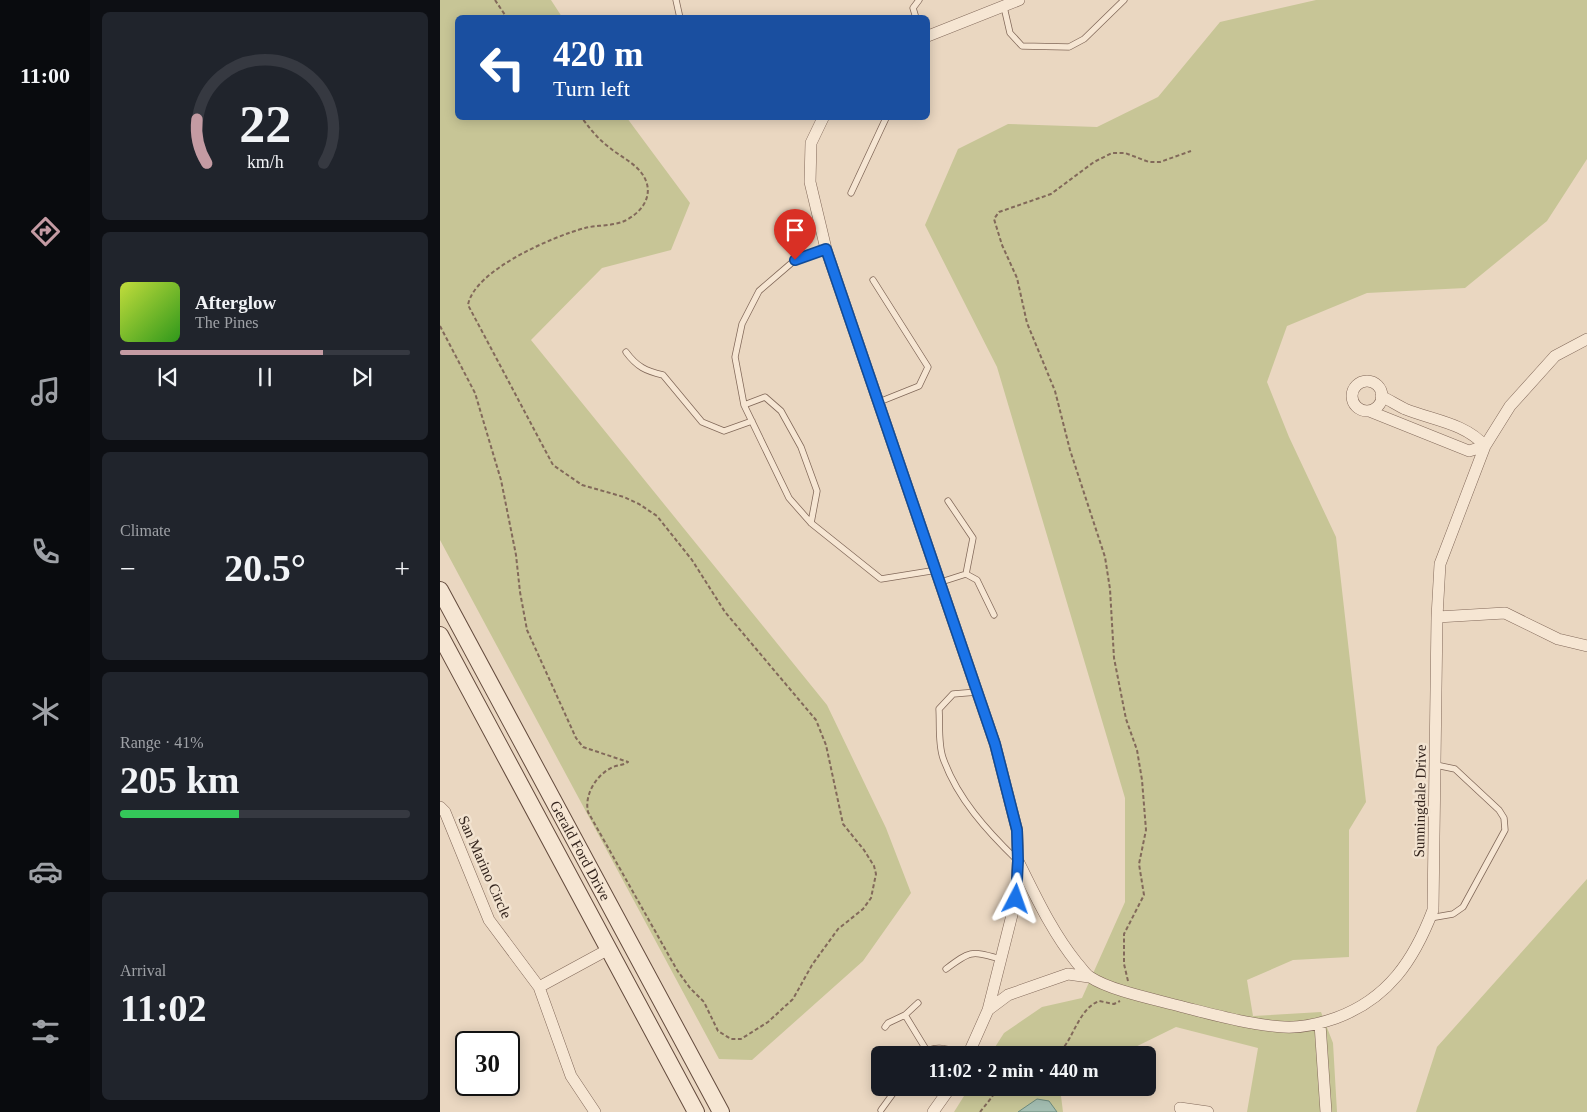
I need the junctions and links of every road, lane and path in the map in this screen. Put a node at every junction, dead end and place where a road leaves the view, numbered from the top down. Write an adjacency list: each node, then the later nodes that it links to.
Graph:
1 (495, 0): 7 (path)
2 (676, 0): 8 (lane)
3 (919, 0): 9 (lane)
4 (1019, 0): 6 (street)
5 (1124, 0): 6 (lane)
6 (1004, 7): 10 (street)
7 (505, 15)
8 (679, 15)
9 (915, 15)
10 (930, 35)
11 (584, 120): 18 (path)
12 (823, 120): 16 (street)
13 (885, 120): 15 (lane)
14 (1190, 151): 51 (path)
15 (851, 193)
16 (826, 249): 22 (street); 23 (lane)
17 (873, 280): 22 (lane)
18 (440, 326)
19 (1587, 338): 30 (street, Sunningdale Drive)
20 (626, 352): 26 (lane)
21 (1381, 396): 24 (street); 25 (street); 25 (street)
22 (879, 402): 33 (street)
23 (744, 405): 26 (lane); 32 (lane)
24 (1406, 409): 27 (street); 28 (street)
25 (1370, 411): 28 (street)
26 (752, 421): 32 (lane)
27 (1446, 422): 29 (street); 30 (street)
28 (1401, 424): 29 (street)
29 (1439, 437): 30 (street)
30 (1485, 446): 38 (street, Sunningdale Drive)
31 (948, 501): 34 (lane)
32 (811, 523): 33 (lane)
33 (937, 570): 35 (street)
34 (966, 574): 35 (lane); 37 (lane)
35 (941, 582): 41 (street)
36 (440, 590): 67 (main road, Gerald Ford Drive)
37 (994, 615)
38 (1437, 617): 40 (street); 42 (street, Sunningdale Drive)
39 (440, 635): 46 (main road, Gerald Ford Drive)
40 (1587, 646)
41 (977, 692): 44 (street); 44 (lane)
42 (1436, 765): 45 (street, Sunningdale Drive); 45 (lane)
43 (440, 807): 50 (street, San Marino Circle)
44 (1018, 861): 47 (street); 49 (street, Sunningdale Drive)
45 (1430, 918): 55 (street, Sunningdale Drive)
46 (609, 949): 50 (street); 66 (main road, Gerald Ford Drive)
47 (1002, 960): 48 (lane); 53 (street)
48 (946, 969)
49 (1089, 977): 51 (street, Sunningdale Drive); 53 (street, Sunningdale Drive)
50 (539, 988): 65 (street, San Marino Circle)
51 (1124, 991): 55 (street, Sunningdale Drive); 59 (path)
52 (918, 1003): 54 (lane)
53 (988, 1010): 58 (street)
54 (905, 1015): 56 (lane); 57 (lane)
55 (1320, 1024): 71 (street)
56 (885, 1027)
57 (921, 1046)
58 (971, 1046)
59 (1064, 1046)
60 (891, 1096): 64 (lane)
61 (944, 1096): 68 (street)
62 (993, 1096): 69 (path)
63 (1180, 1108): 70 (street)
64 (881, 1110)
65 (595, 1112)
66 (696, 1112)
67 (721, 1112)
68 (933, 1112)
69 (980, 1112)
70 (1208, 1112)
71 (1326, 1112)

